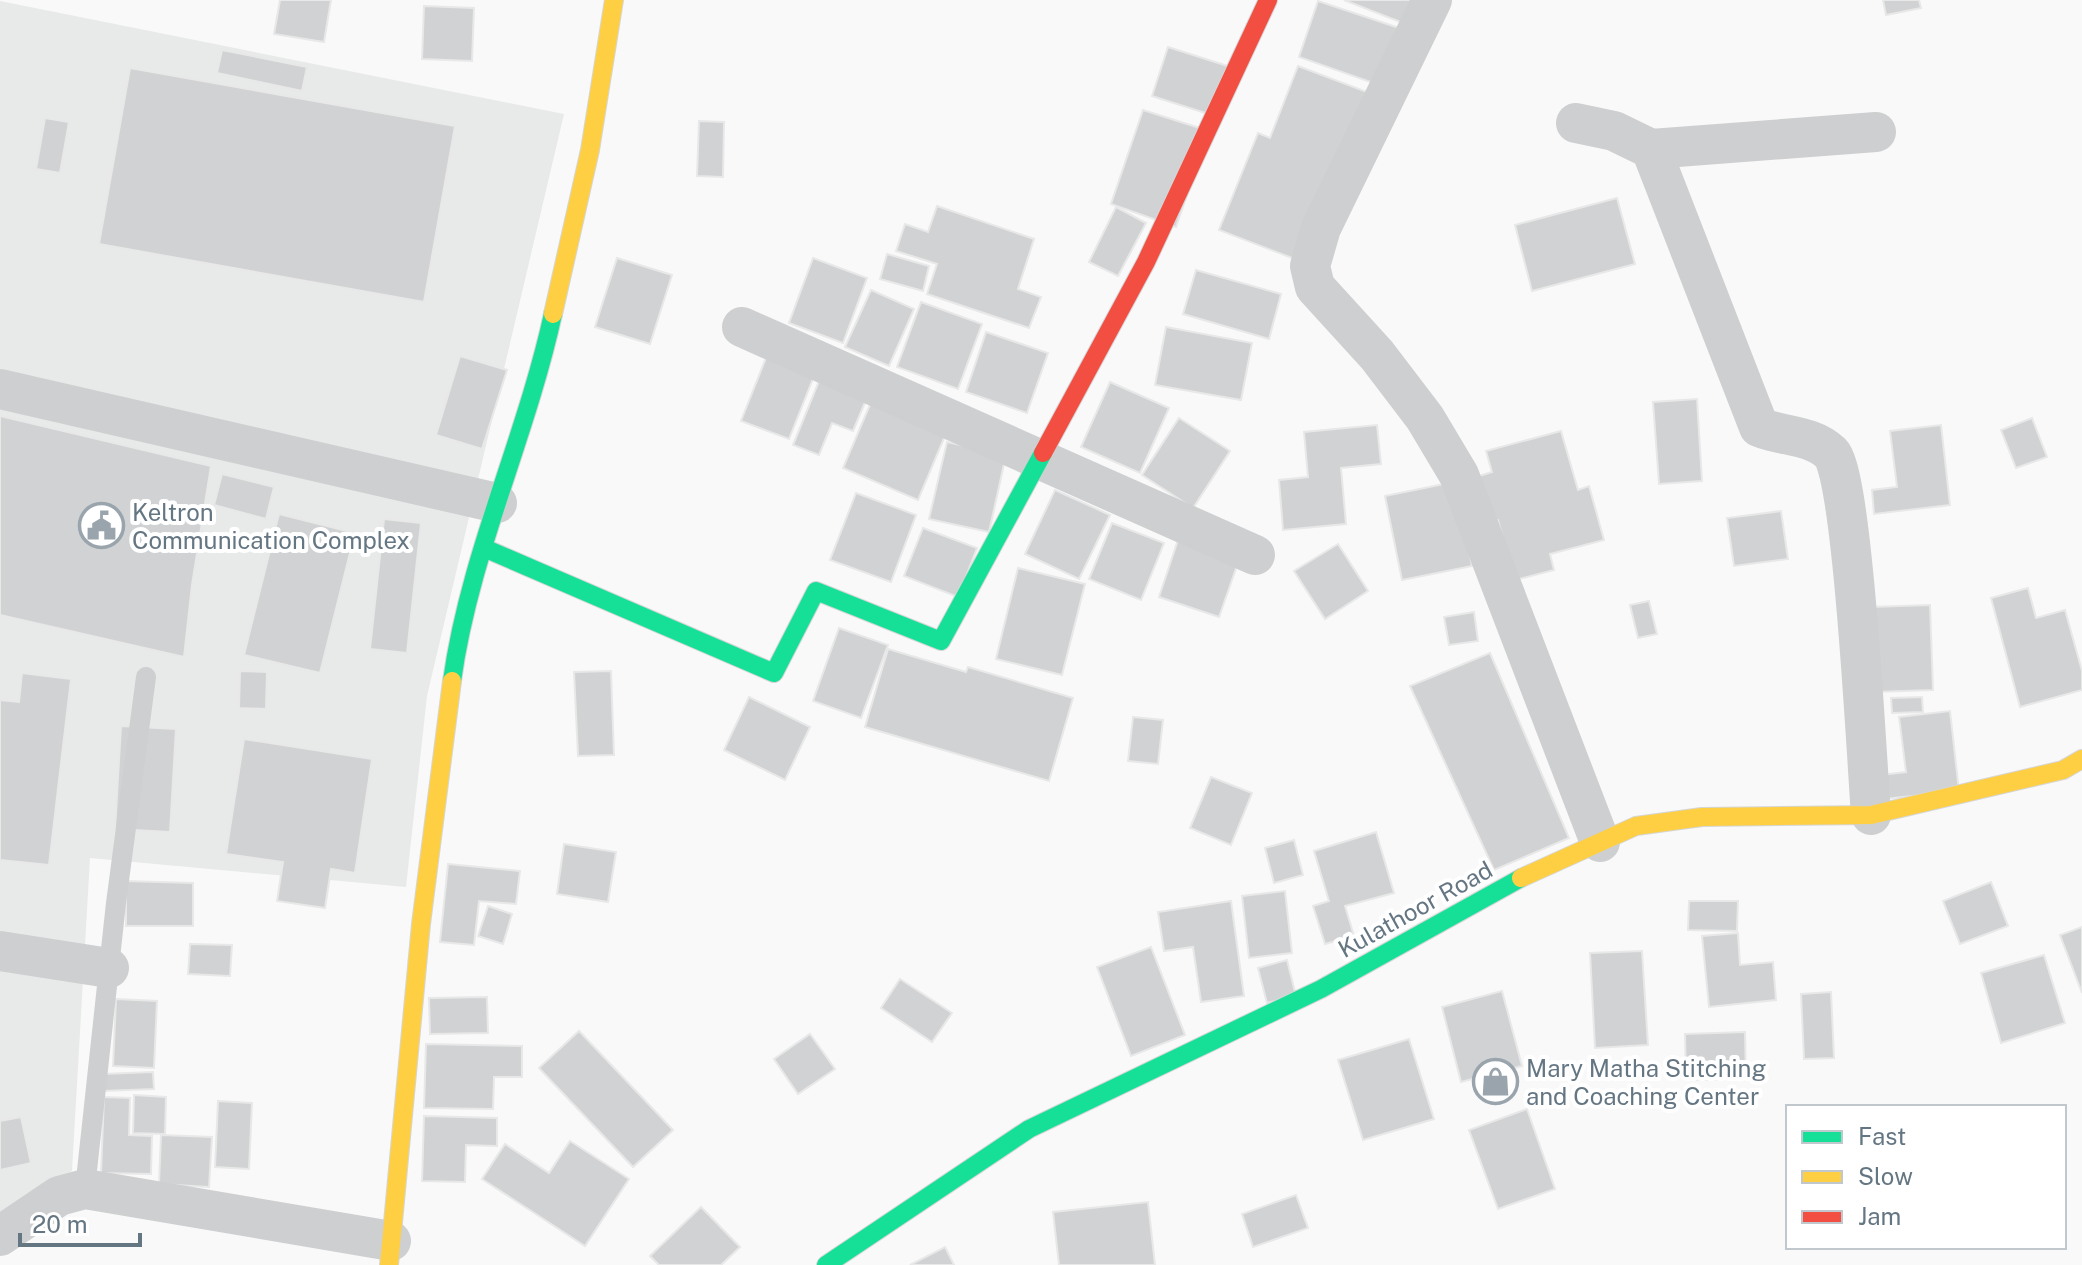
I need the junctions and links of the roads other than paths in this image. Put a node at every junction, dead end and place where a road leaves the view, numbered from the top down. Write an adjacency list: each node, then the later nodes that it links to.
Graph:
1 (614, 0): 10 (street)
2 (1268, 0): 9 (street)
3 (1432, 0): 16 (street)
4 (1576, 123): 6 (street)
5 (1876, 132): 6 (street)
6 (1651, 149): 15 (street)
7 (742, 327): 9 (street)
8 (0, 389): 10 (street)
9 (1039, 459): 11 (street); 12 (street)
10 (497, 503): 11 (street)
11 (484, 548): 21 (street)
12 (1255, 555)
13 (146, 677): 18 (lane)
14 (2082, 759): 15 (street, Kulathoor Road)
15 (1871, 815): 16 (street, Kulathoor Road)
16 (1600, 842): 22 (street, Kulathoor Road)
17 (0, 951): 18 (street)
18 (109, 968): 19 (lane)
19 (85, 1189): 20 (street); 21 (street)
20 (0, 1236)
21 (390, 1253)
22 (826, 1265)

